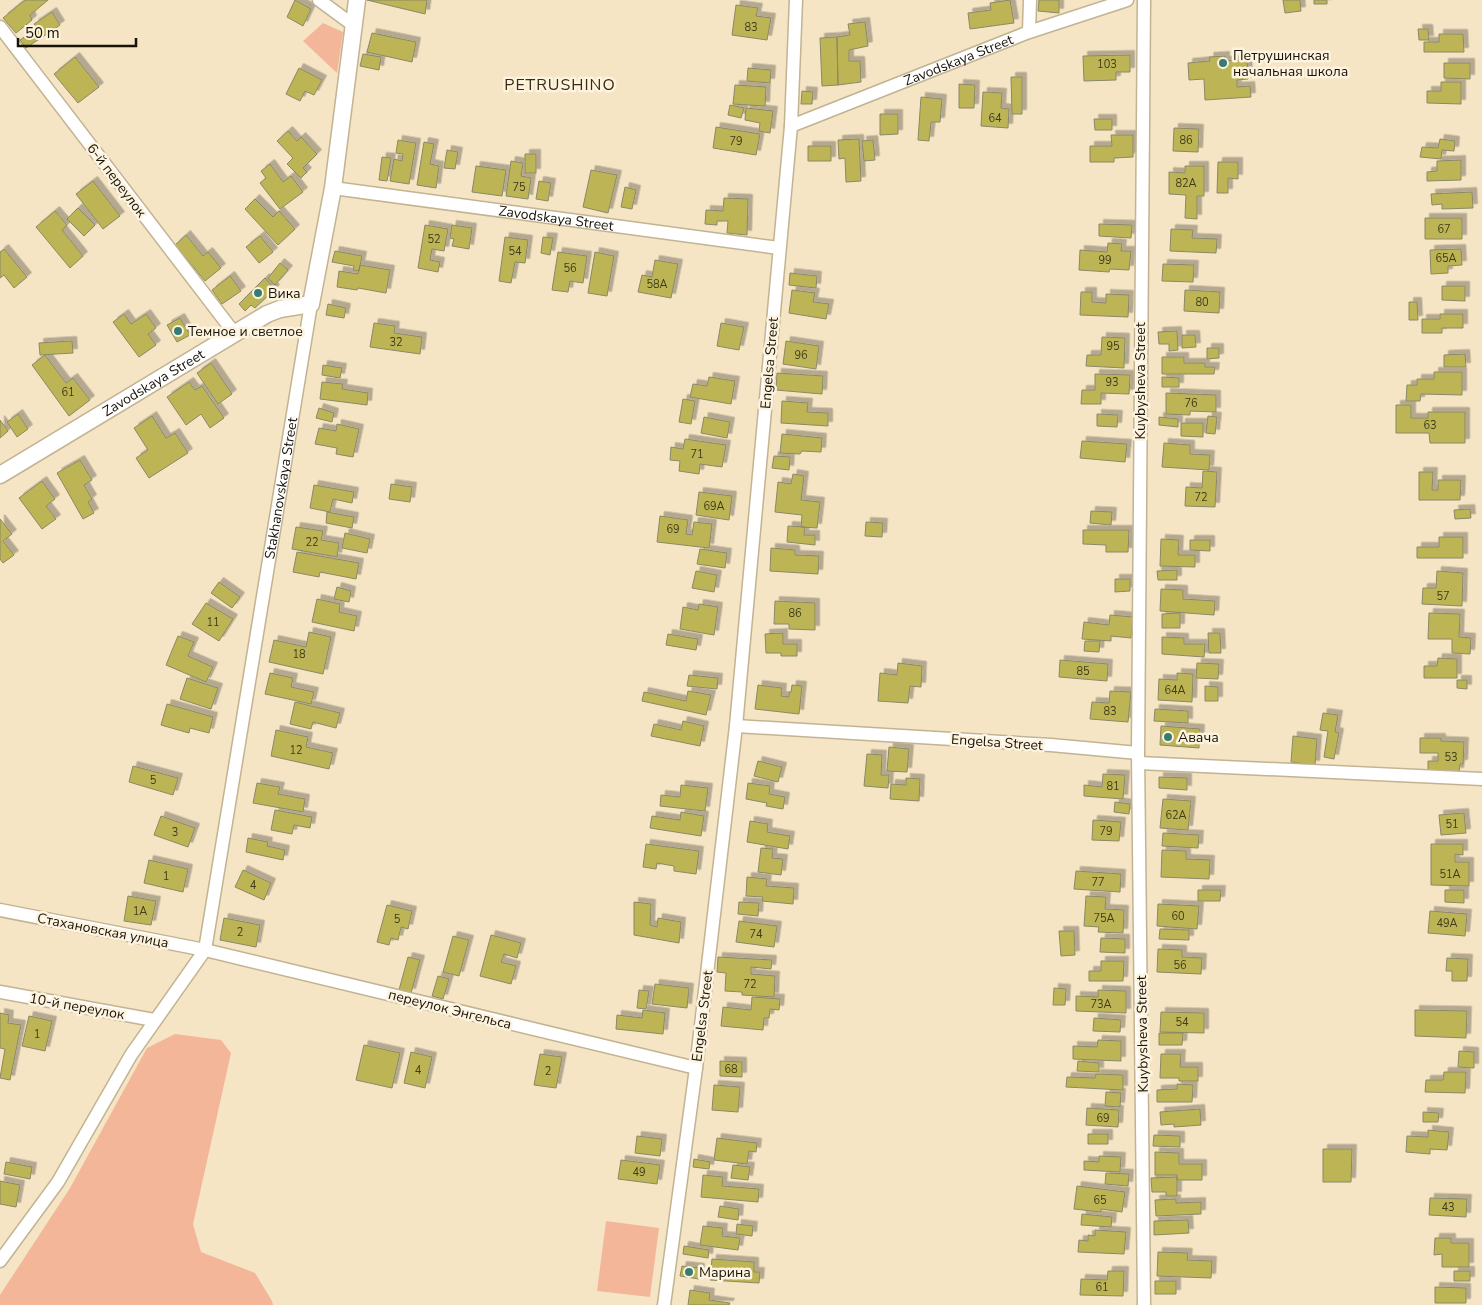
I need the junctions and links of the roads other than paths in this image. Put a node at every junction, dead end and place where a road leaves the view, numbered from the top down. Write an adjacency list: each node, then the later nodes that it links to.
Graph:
1 (319, 0): 7 (street)
2 (357, 0): 7 (street, Stakhanovskaya Street)
3 (796, 0): 10 (street, Engelsa Street)
4 (1030, 0): 9 (street)
5 (1127, 0): 9 (street, Zavodskaya Street)
6 (1144, 0): 17 (street, Kuybysheva Street)
7 (353, 25): 11 (street, Stakhanovskaya Street)
8 (0, 27): 14 (street, 6-й переулок)
9 (1029, 32): 10 (street, Zavodskaya Street)
10 (791, 126): 12 (street, Engelsa Street)
11 (333, 188): 12 (street, Zavodskaya Street); 13 (street, Stakhanovskaya Street)
12 (779, 248): 16 (street, Engelsa Street)
13 (310, 304): 14 (street, Zavodskaya Street); 20 (street, Stakhanovskaya Street)
14 (234, 334): 15 (street, Zavodskaya Street)
15 (3, 469)
16 (736, 726): 17 (street, Engelsa Street); 23 (street, Engelsa Street)
17 (1138, 758): 18 (street); 26 (street, Kuybysheva Street)
18 (1482, 779)
19 (0, 910): 20 (street, Стахановская улица)
20 (205, 950): 22 (street); 23 (street, переулок Энгельса)
21 (0, 992): 22 (street, 10-й переулок)
22 (154, 1020): 24 (street)
23 (696, 1068): 25 (street, Engelsa Street)
24 (0, 1261)
25 (664, 1305)
26 (1144, 1305)

